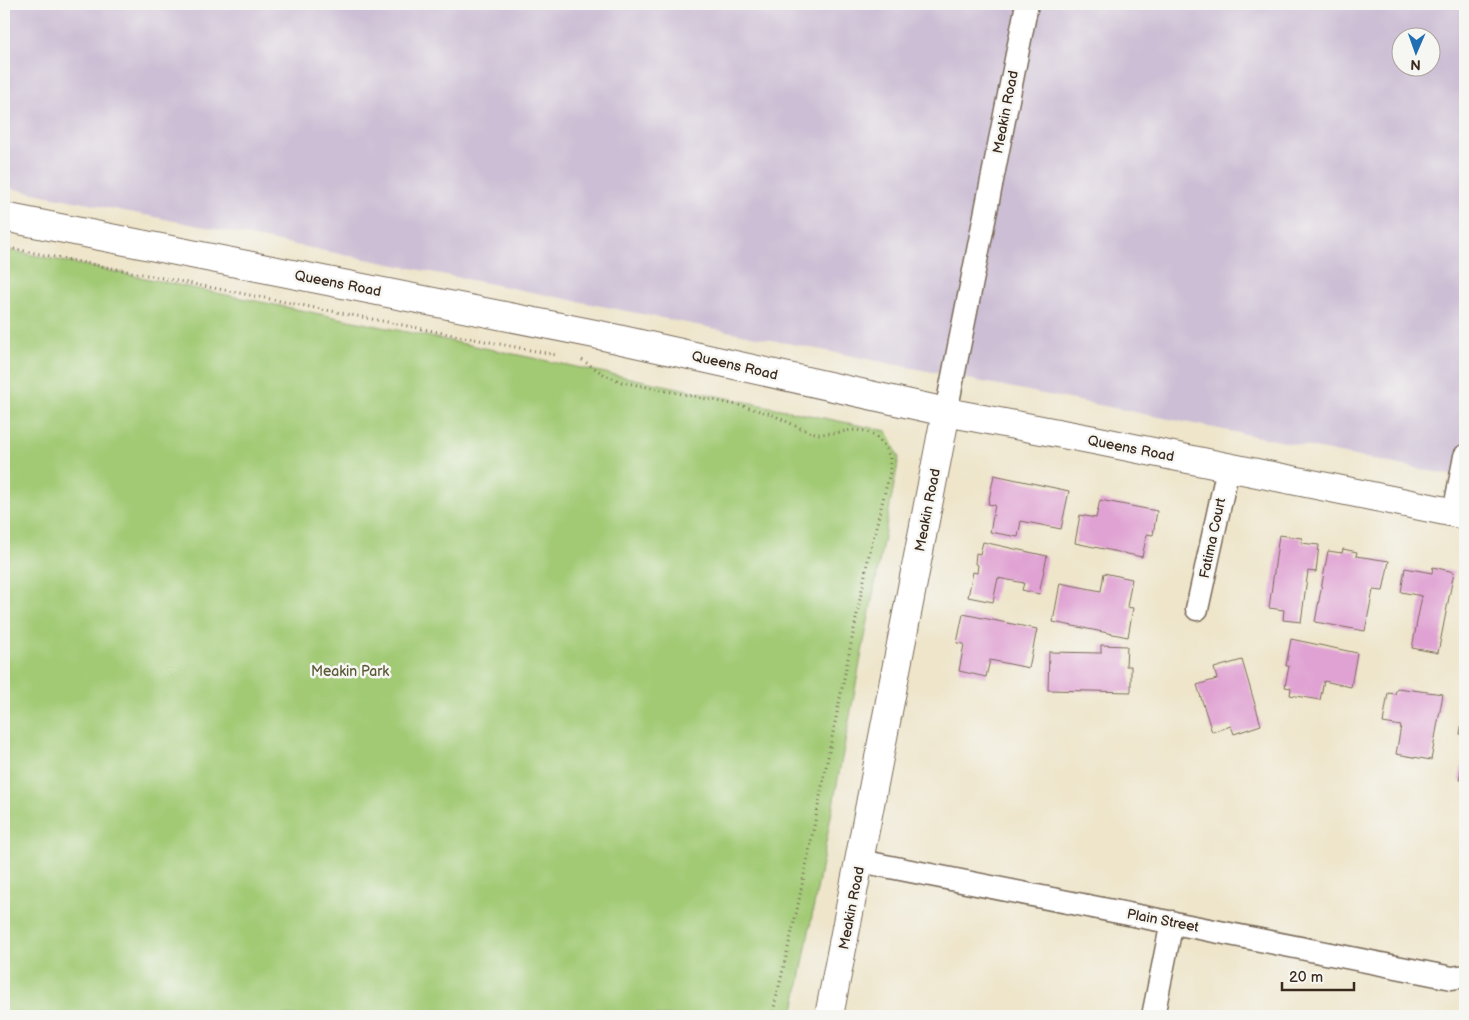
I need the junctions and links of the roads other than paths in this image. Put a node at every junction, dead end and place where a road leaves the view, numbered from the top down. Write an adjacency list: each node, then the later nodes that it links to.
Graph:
1 (1026, 4): 3 (street, Meakin Road)
2 (4, 217): 3 (street, Queens Road)
3 (946, 412): 5 (street, Queens Road); 8 (street, Meakin Road)
4 (1465, 456): 6 (street)
5 (1228, 468): 6 (street, Queens Road); 7 (street, Fatima Court)
6 (1460, 514)
7 (1197, 609)
8 (860, 861): 9 (street, Plain Street); 11 (street, Meakin Road)
9 (1172, 922): 10 (street, Plain Street); 12 (street)
10 (1465, 976)
11 (829, 1016)
12 (1153, 1016)

